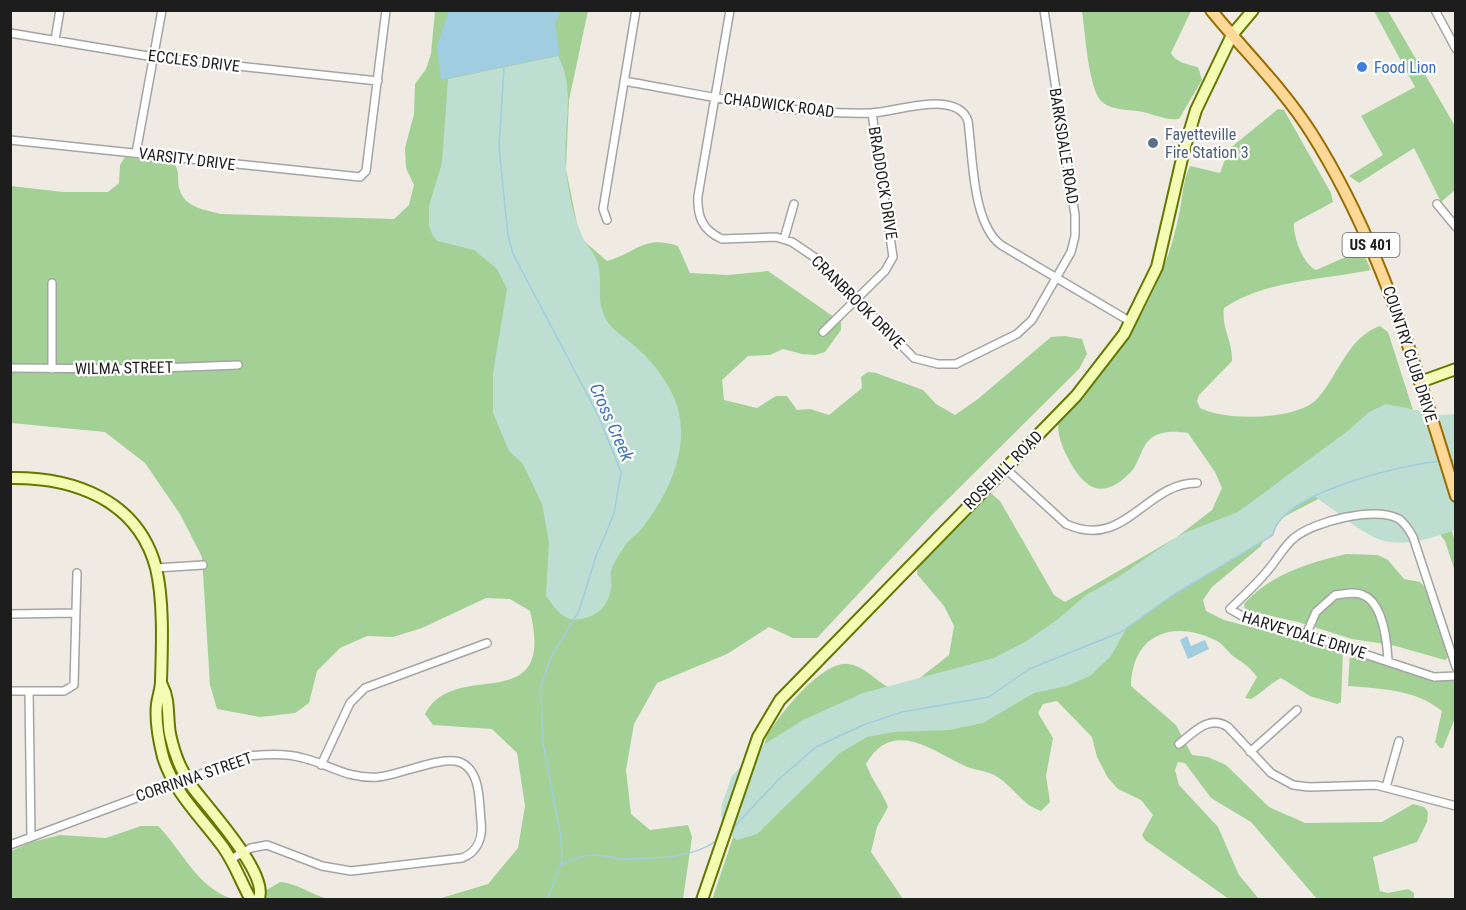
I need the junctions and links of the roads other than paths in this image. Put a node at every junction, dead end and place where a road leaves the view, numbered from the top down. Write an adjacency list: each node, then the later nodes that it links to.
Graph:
1 (60, 10): 12 (street)
2 (162, 10): 14 (street)
3 (386, 10): 15 (street)
4 (636, 10): 16 (street)
5 (730, 10): 17 (street, CRANBROOK DRIVE)
6 (1044, 10): 26 (street, BARKSDALE ROAD)
7 (1211, 10): 11 (main road, COUNTRY CLUB DRIVE / US 401)
8 (1253, 10): 11 (main road, ROSEHILL ROAD)
9 (1435, 10): 13 (street)
10 (10, 33): 12 (street, ECCLES DRIVE)
11 (1232, 35): 29 (main road, ROSEHILL ROAD); 35 (main road, COUNTRY CLUB DRIVE / US 401)
12 (55, 40): 14 (street, ECCLES DRIVE)
13 (1455, 49)
14 (154, 57): 15 (street, ECCLES DRIVE); 20 (street)
15 (378, 81): 20 (street, VARSITY DRIVE)
16 (624, 81): 17 (street, CHADWICK ROAD); 23 (street)
17 (714, 97): 18 (street, CHADWICK ROAD); 25 (street, CRANBROOK DRIVE)
18 (872, 113): 26 (street, CHADWICK ROAD); 28 (street, BRADDOCK DRIVE)
19 (10, 140): 20 (street, VARSITY DRIVE)
20 (136, 153)
21 (794, 204): 25 (street)
22 (1437, 204): 24 (street)
23 (607, 220)
24 (1455, 227)
25 (784, 239): 28 (street, CRANBROOK DRIVE)
26 (1057, 278): 28 (street, CRANBROOK DRIVE); 29 (street, CHADWICK ROAD)
27 (52, 283): 33 (street)
28 (856, 300): 30 (street, BRADDOCK DRIVE)
29 (1131, 322): 36 (main road, ROSEHILL ROAD)
30 (823, 332)
31 (238, 365): 33 (street, WILMA STREET)
32 (10, 368): 33 (street, WILMA STREET)
33 (52, 369)
34 (1455, 369): 35 (main road)
35 (1420, 382): 39 (main road, COUNTRY CLUB DRIVE / US 401)
36 (1005, 468): 38 (street); 68 (main road, ROSEHILL ROAD)
37 (10, 478): 41 (main road)
38 (1197, 483)
39 (1455, 496)
40 (203, 565): 41 (street)
41 (156, 568): 50 (main road)
42 (77, 573): 43 (street)
43 (76, 613): 44 (street); 52 (street)
44 (10, 614)
45 (1306, 635): 47 (street, HARVEYDALE DRIVE); 47 (street); 48 (street, HARVEYDALE DRIVE)
46 (487, 643): 57 (street)
47 (1388, 660): 49 (street, HARVEYDALE DRIVE)
48 (1455, 666)
49 (1455, 676)
50 (162, 685): 58 (main road); 59 (main road)
51 (10, 691): 52 (street)
52 (29, 691): 62 (street)
53 (1297, 710): 56 (street)
54 (1399, 741): 60 (street)
55 (1179, 744): 56 (street)
56 (1250, 752): 60 (street)
57 (321, 765): 58 (street, CORRINNA STREET); 64 (street, CORRINNA STREET)
58 (187, 778): 59 (street, CORRINNA STREET); 64 (main road)
59 (175, 783): 62 (street, CORRINNA STREET); 65 (main road)
60 (1386, 787): 61 (street)
61 (1455, 806)
62 (31, 837): 63 (street, CORRINNA STREET)
63 (10, 845)
64 (243, 852): 65 (street, CORRINNA STREET); 67 (main road)
65 (231, 859): 66 (main road)
66 (251, 900)
67 (258, 900)
68 (702, 900)

